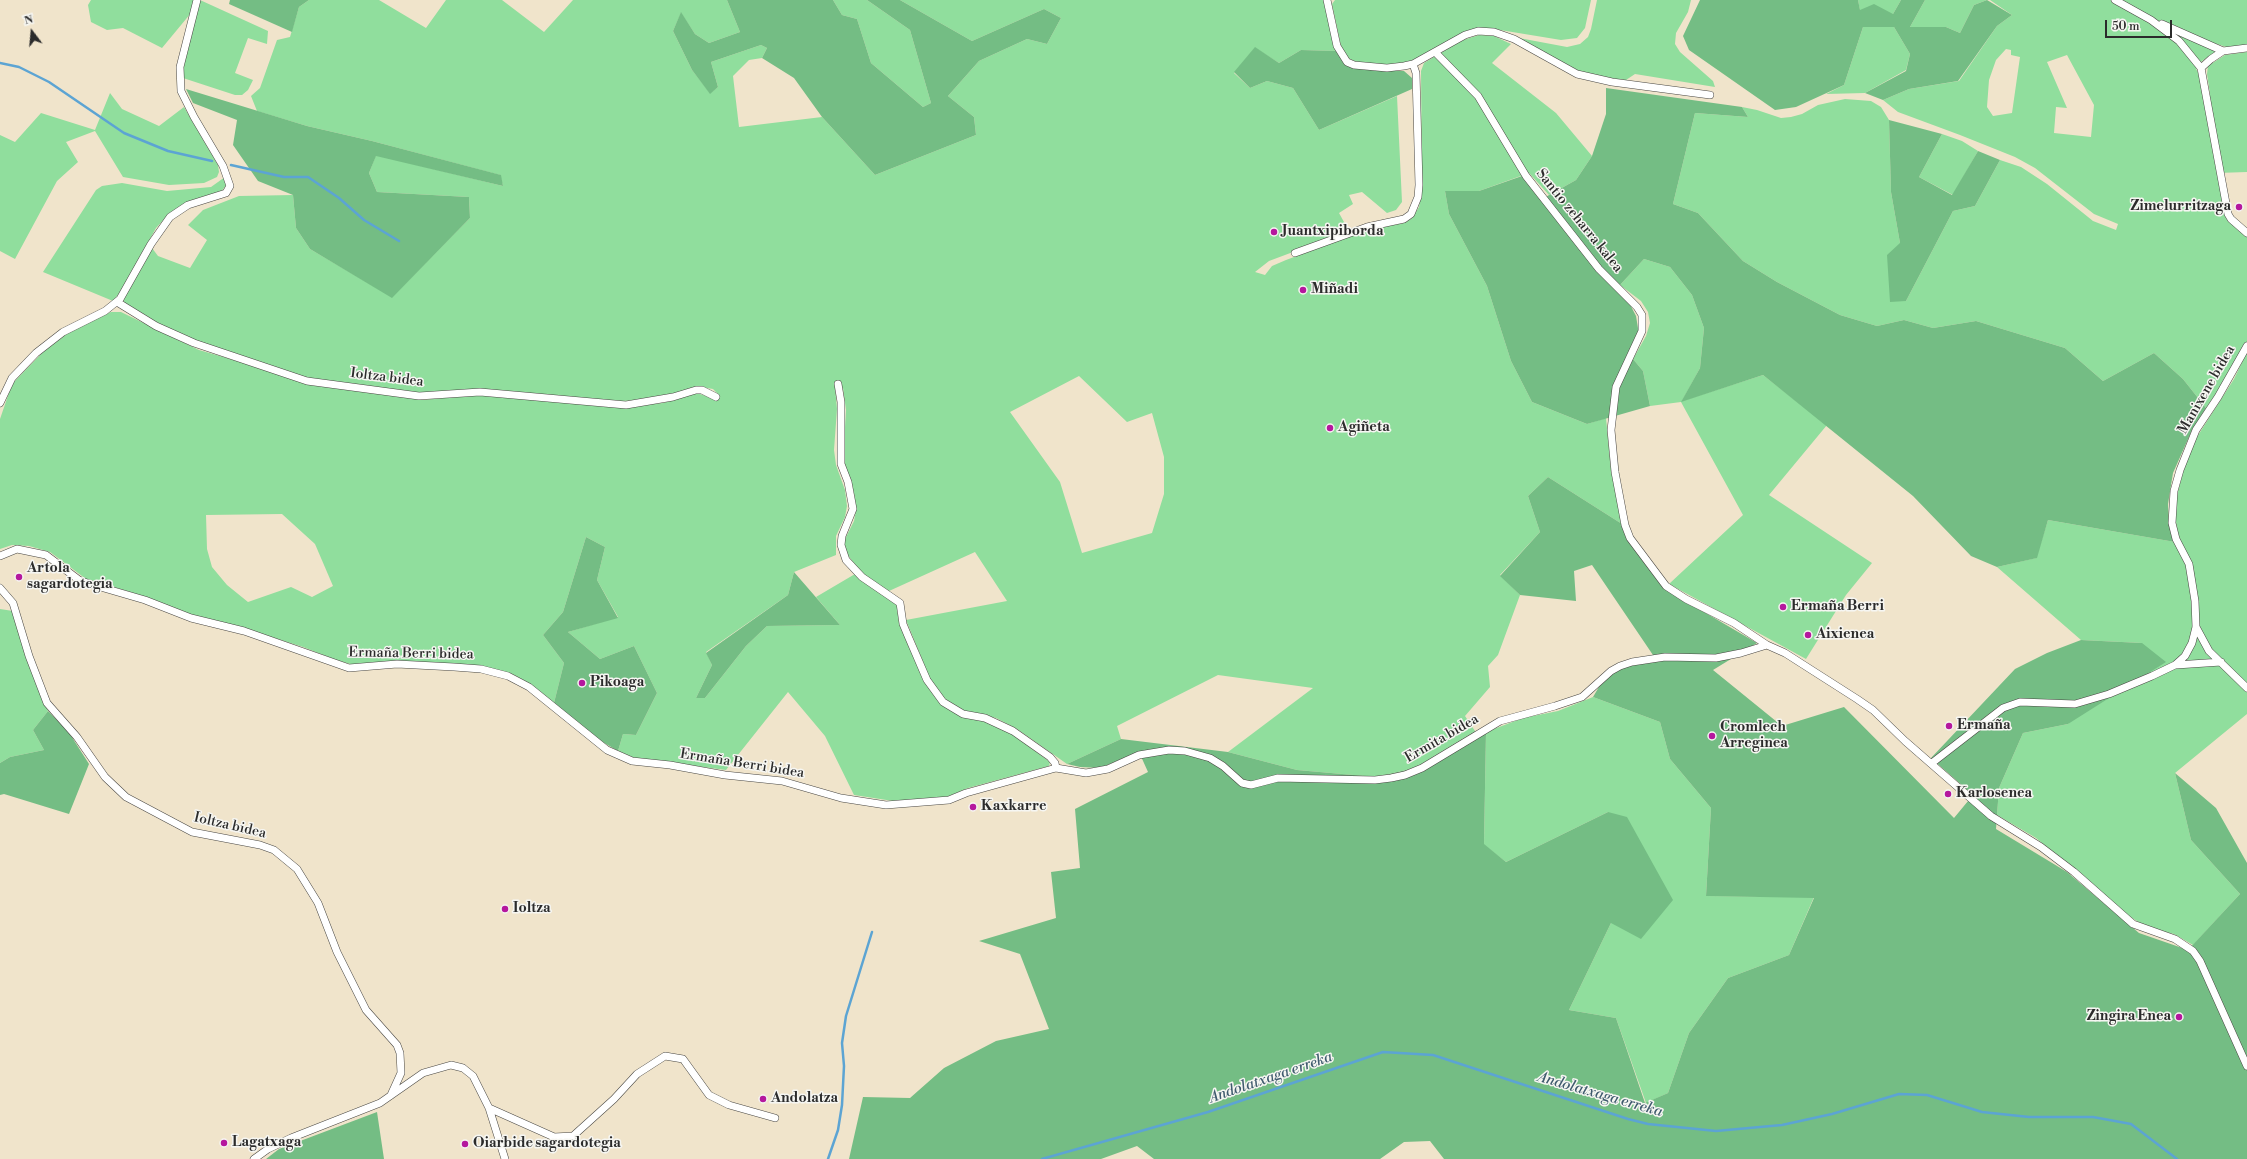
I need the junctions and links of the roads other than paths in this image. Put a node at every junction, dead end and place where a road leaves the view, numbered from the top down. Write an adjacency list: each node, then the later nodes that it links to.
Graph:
1 (197, 0): 13 (street)
2 (1327, 0): 8 (street)
3 (2115, 0): 4 (street)
4 (2151, 20): 7 (street); 9 (street)
5 (2247, 48): 7 (street)
6 (1435, 52): 8 (street); 10 (street); 21 (street, Santio zeharra kalea)
7 (2223, 52): 9 (street)
8 (1413, 64): 12 (street)
9 (2201, 68): 11 (street)
10 (1710, 95)
11 (2247, 233)
12 (1295, 253)
13 (117, 302): 16 (street, Ioltza bidea); 17 (street)
14 (2247, 346): 20 (street, Manixene bidea)
15 (838, 384): 26 (street)
16 (716, 397)
17 (0, 403)
18 (0, 556): 26 (street, Ermaña Berri bidea)
19 (0, 588): 28 (street, Ioltza bidea)
20 (2196, 627): 22 (street); 23 (street, Manixene bidea)
21 (1767, 645): 25 (street); 26 (street, Ermita bidea)
22 (2221, 662): 23 (street); 24 (street)
23 (2175, 665): 25 (street, Manixene bidea)
24 (2247, 688)
25 (1932, 763): 27 (street)
26 (1056, 768)
27 (2247, 1066)
28 (391, 1095): 29 (street); 31 (street)
29 (489, 1108): 30 (street); 32 (street)
30 (775, 1118)
31 (254, 1159)
32 (505, 1159)

